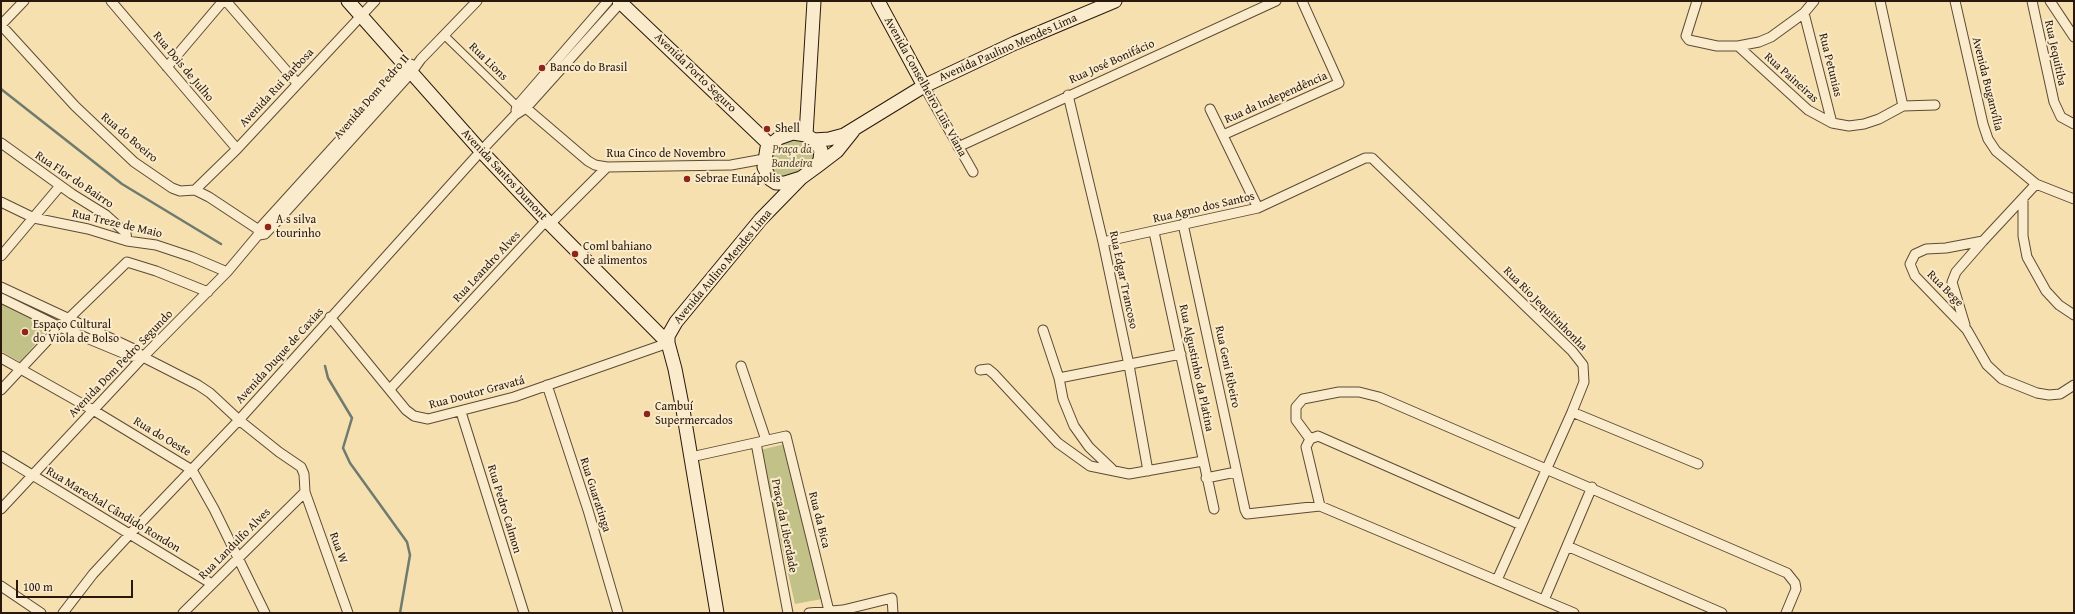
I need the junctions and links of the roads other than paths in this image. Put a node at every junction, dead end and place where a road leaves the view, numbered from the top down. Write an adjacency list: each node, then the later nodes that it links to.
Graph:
1 (24, 1): 22 (street)
2 (111, 1): 26 (street, Rua Dois de Julho)
3 (224, 1): 26 (street); 28 (street)
4 (231, 1): 28 (street)
5 (348, 1): 21 (main road, Avenida Santos Dumont)
6 (375, 1): 21 (street, Avenida Rui Barbosa)
7 (477, 1): 23 (street)
8 (618, 1): 34 (street, Avenida Duque de Caxias); 41 (main road, Avenida Porto Seguro)
9 (814, 1): 39 (main road)
10 (878, 1): 29 (main road, Avenida Conselheiro Luis Viana)
11 (1276, 1): 30 (street, Rua José Bonifácio)
12 (1302, 1): 38 (street, Rua da Independência)
13 (1697, 1): 25 (street)
14 (1814, 1): 20 (street)
15 (1880, 1): 32 (street)
16 (1955, 1): 52 (street, Avenida Buganvília)
17 (2032, 1): 36 (street, Rua Jequitiba)
18 (2050, 1): 24 (street, Rua Jequitiba)
19 (1111, 2): 29 (main road, Avenida Paulino Mendes Lima)
20 (1804, 14): 25 (street); 35 (street, Rua Petunias)
21 (361, 16): 27 (main road, Avenida Santos Dumont); 28 (street, Avenida Rui Barbosa)
22 (1, 25): 54 (street, Rua do Boeiro)
23 (444, 35): 27 (street, Avenida Dom Pedro II); 34 (street, Rua Lions)
24 (2074, 37)
25 (1738, 46): 35 (street, Rua Paineiras)
26 (167, 67): 43 (street, Rua Dois de Julho)
27 (408, 70): 44 (main road, Avenida Santos Dumont); 64 (street, Avenida Dom Pedro II)
28 (299, 81): 43 (street, Avenida Rui Barbosa)
29 (924, 86): 37 (main road); 42 (street, Avenida Conselheiro Luis Viana)
30 (1068, 96): 42 (street, Rua José Bonifácio); 67 (street, Rua Edgar Trancoso)
31 (1935, 105): 32 (street)
32 (1903, 106): 35 (street)
33 (1210, 108): 38 (street)
34 (519, 109): 44 (street, Avenida Duque de Caxias); 47 (street, Rua Cinco de Novembro)
35 (1832, 123)
36 (2074, 124)
37 (854, 130): 39 (main road); 48 (main road)
38 (1223, 135): 58 (street)
39 (810, 138): 41 (main road); 48 (main road)
40 (1, 144): 53 (street, Rua Flor do Bairro)
41 (770, 145): 46 (main road)
42 (958, 147): 49 (street, Avenida Conselheiro Luis Viana)
43 (237, 149): 54 (street, Avenida Rui Barbosa)
44 (481, 151): 61 (main road, Avenida Santos Dumont); 74 (street, Avenida Duque de Caxias)
45 (1372, 158): 58 (street, Rua Agno dos Santos); 94 (street, Rua Rio Jequitinhonha)
46 (764, 159): 47 (street, Rua Cinco de Novembro); 51 (main road)
47 (607, 167): 61 (street, Rua Leandro Alves)
48 (816, 167): 50 (main road)
49 (973, 172)
50 (802, 178): 51 (main road); 60 (main road, Avenida Aulino Mendes Lima)
51 (776, 183): 60 (main road)
52 (2036, 184): 55 (street); 56 (street, Avenida Buganvília)
53 (60, 186): 59 (street); 65 (street, Rua Flor do Bairro)
54 (195, 190): 64 (street, Rua do Boeiro)
55 (2023, 198): 66 (street); 73 (street)
56 (2074, 199)
57 (1, 202): 59 (street, Rua Treze de Maio)
58 (1258, 208): 62 (street, Rua Agno dos Santos)
59 (34, 218): 65 (street, Rua Treze de Maio); 68 (street)
60 (761, 219): 79 (main road, Avenida Aulino Mendes Lima)
61 (548, 222): 79 (main road, Avenida Santos Dumont); 90 (street, Rua Leandro Alves)
62 (1183, 224): 63 (street, Rua Agno dos Santos); 107 (street, Rua Geni Ribeiro)
63 (1154, 232): 67 (street, Rua Agno dos Santos); 80 (street, Rua Algustinho da Platina)
64 (261, 233): 69 (street, Avenida Dom Pedro Segundo)
65 (127, 241): 69 (street, Rua Treze de Maio)
66 (1983, 241): 78 (street); 78 (street, Rua Bege)
67 (1103, 242): 83 (street, Rua Edgar Trancoso)
68 (1, 256)
69 (227, 272): 71 (street, Avenida Dom Pedro Segundo)
70 (1, 287): 75 (street, Rua W)
71 (208, 292): 75 (street); 81 (street, Avenida Dom Pedro Segundo)
72 (1, 298): 76 (street)
73 (2074, 315)
74 (330, 317): 90 (street, Rua Doutor Gravatá); 95 (street, Avenida Duque de Caxias)
75 (68, 319): 76 (street); 81 (street, Rua W)
76 (60, 327): 81 (street); 85 (street)
77 (1043, 330): 87 (street)
78 (1967, 330): 89 (street, Rua Bege)
79 (668, 343): 88 (street, Rua Doutor Gravatá); 100 (main road)
80 (1181, 354): 83 (street); 101 (street, Rua Algustinho da Platina)
81 (144, 357): 92 (street, Avenida Dom Pedro Segundo); 95 (street, Rua W)
82 (1, 358): 85 (street, Rua do Oeste)
83 (1129, 364): 87 (street); 106 (street, Rua Edgar Trancoso)
84 (741, 366): 97 (street)
85 (21, 369): 91 (street); 92 (street, Rua do Oeste)
86 (980, 370): 104 (street)
87 (1059, 378): 104 (street)
88 (546, 385): 93 (street, Rua Doutor Gravatá); 130 (street, Rua Guaratinga)
89 (2074, 385)
90 (390, 389): 93 (street, Rua Doutor Gravatá)
91 (1, 390)
92 (93, 410): 105 (street, Rua do Oeste); 108 (street, Avenida Dom Pedro Segundo)
93 (460, 412): 129 (street, Rua Pedro Calmon)
94 (1572, 412): 102 (street); 103 (street, Rua Rio Jequitinhonha)
95 (239, 420): 105 (street, Avenida Duque de Caxias); 111 (street, Rua W)
96 (1310, 439): 103 (street); 112 (street); 115 (street)
97 (766, 440): 98 (street); 123 (street, Rua da Bica)
98 (756, 443): 100 (street); 132 (street, Praça da Liberdade)
99 (1, 456): 108 (street, Rua Marechal Cândido Rondon)
100 (691, 457): 131 (main road)
101 (1203, 461): 106 (street); 109 (street, Rua Algustinho da Platina)
102 (1698, 464)
103 (1548, 468): 110 (street); 115 (street, Rua Rio Jequitinhonha)
104 (1112, 469): 106 (street)
105 (192, 470): 116 (street, Avenida Duque de Caxias); 118 (street, Rua do Oeste)
106 (1148, 471)
107 (1236, 472): 109 (street); 112 (street, Rua Geni Ribeiro)
108 (32, 475): 113 (street, Avenida Dom Pedro Segundo); 116 (street, Rua Marechal Cândido Rondon)
109 (1206, 478): 114 (street, Rua Algustinho da Platina)
110 (1592, 487): 117 (street); 137 (street)
111 (305, 492): 118 (street, Rua Landulfo Alves); 128 (street, Rua W)
112 (1320, 506): 119 (street)
113 (1, 508)
114 (1214, 509)
115 (1522, 525): 119 (street, Rua Rio Jequitinhonha)
116 (129, 535): 120 (street, Rua Marechal Cândido Rondon); 125 (street, Avenida Duque de Caxias)
117 (1567, 546): 122 (street); 136 (street)
118 (238, 558): 120 (street, Rua Landulfo Alves); 127 (street, Rua do Oeste)
119 (1497, 580): 122 (street)
120 (212, 584): 126 (street, Rua Landulfo Alves)
121 (1, 586): 124 (street)
122 (1544, 600): 135 (street)
123 (829, 611): 133 (street); 134 (street)
124 (41, 613)
125 (63, 613)
126 (183, 613)
127 (266, 613)
128 (348, 613)
129 (524, 613)
130 (618, 613)
131 (717, 613)
132 (788, 613)
133 (809, 613)
134 (893, 613)
135 (1574, 613)
136 (1722, 613)
137 (1786, 613)

